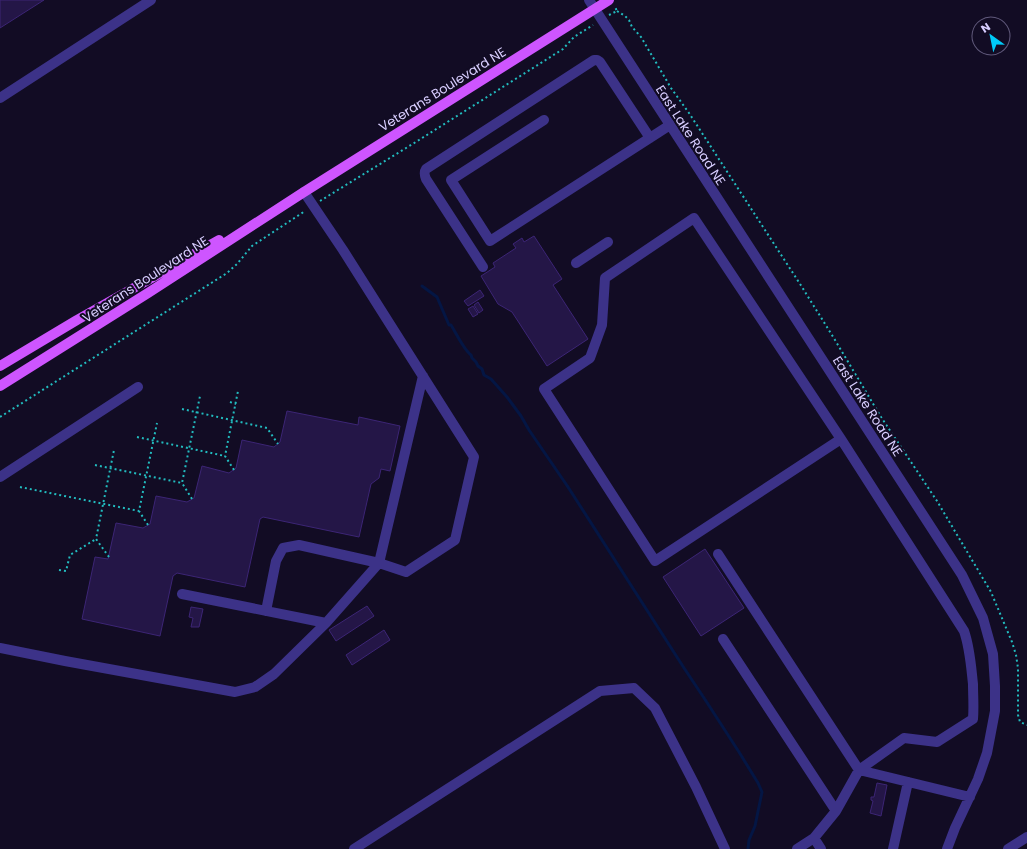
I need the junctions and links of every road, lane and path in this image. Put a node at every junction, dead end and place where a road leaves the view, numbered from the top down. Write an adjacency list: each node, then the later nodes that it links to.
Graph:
1 (151, 0): 7 (street)
2 (589, 0): 4 (street, East Lake Road NE)
3 (609, 0): 4 (main road, Veterans Boulevard NE)
4 (595, 9): 9 (street, East Lake Road NE); 11 (main road, Veterans Boulevard NE)
5 (617, 11): 57 (path)
6 (580, 33): 12 (path)
7 (0, 98)
8 (544, 120): 10 (street)
9 (670, 125): 10 (street); 60 (street, East Lake Road NE)
10 (650, 138): 15 (street)
11 (304, 192): 12 (street); 16 (main road, Veterans Boulevard NE); 18 (main road, Veterans Boulevard NE)
12 (313, 205): 17 (street); 26 (path)
13 (608, 242): 14 (street)
14 (576, 263)
15 (483, 267)
16 (0, 366)
17 (423, 376): 50 (street); 50 (street)
18 (0, 386)
19 (138, 387): 40 (street)
20 (238, 391): 23 (path)
21 (200, 396): 25 (path)
22 (230, 402): 23 (path)
23 (236, 404): 27 (path)
24 (182, 409): 25 (path)
25 (196, 412): 27 (path); 33 (path)
26 (0, 417)
27 (232, 420): 32 (path); 35 (path)
28 (157, 423): 30 (path)
29 (137, 437): 30 (path)
30 (154, 440): 33 (path); 39 (path)
31 (841, 440): 31 (street); 58 (street)
32 (278, 444)
33 (189, 448): 35 (path); 41 (path)
34 (114, 450): 37 (path)
35 (225, 456): 38 (path)
36 (95, 465): 37 (path)
37 (111, 468): 39 (path); 44 (path)
38 (234, 470)
39 (146, 476): 41 (path); 45 (path)
40 (0, 477)
41 (182, 483): 43 (path)
42 (20, 487): 44 (path)
43 (192, 499)
44 (103, 504): 45 (path); 47 (path)
45 (139, 511): 46 (path)
46 (148, 525)
47 (96, 539): 49 (path); 51 (path)
48 (718, 554): 58 (street)
49 (109, 557)
50 (379, 563): 53 (street); 54 (street)
51 (59, 570)
52 (182, 594): 53 (street)
53 (266, 611): 54 (street)
54 (326, 624): 56 (street)
55 (723, 639): 61 (street)
56 (0, 648)
57 (1027, 725)
58 (859, 770): 59 (street); 61 (street)
59 (908, 782): 60 (street); 68 (street)
60 (970, 798): 69 (street, East Lake Road NE)
61 (836, 811): 63 (street)
62 (1027, 837): 70 (street)
63 (814, 838): 66 (street); 67 (street)
64 (354, 849): 65 (street)
65 (725, 849)
66 (797, 849)
67 (821, 849)
68 (893, 849)
69 (947, 849)
70 (1008, 849)

